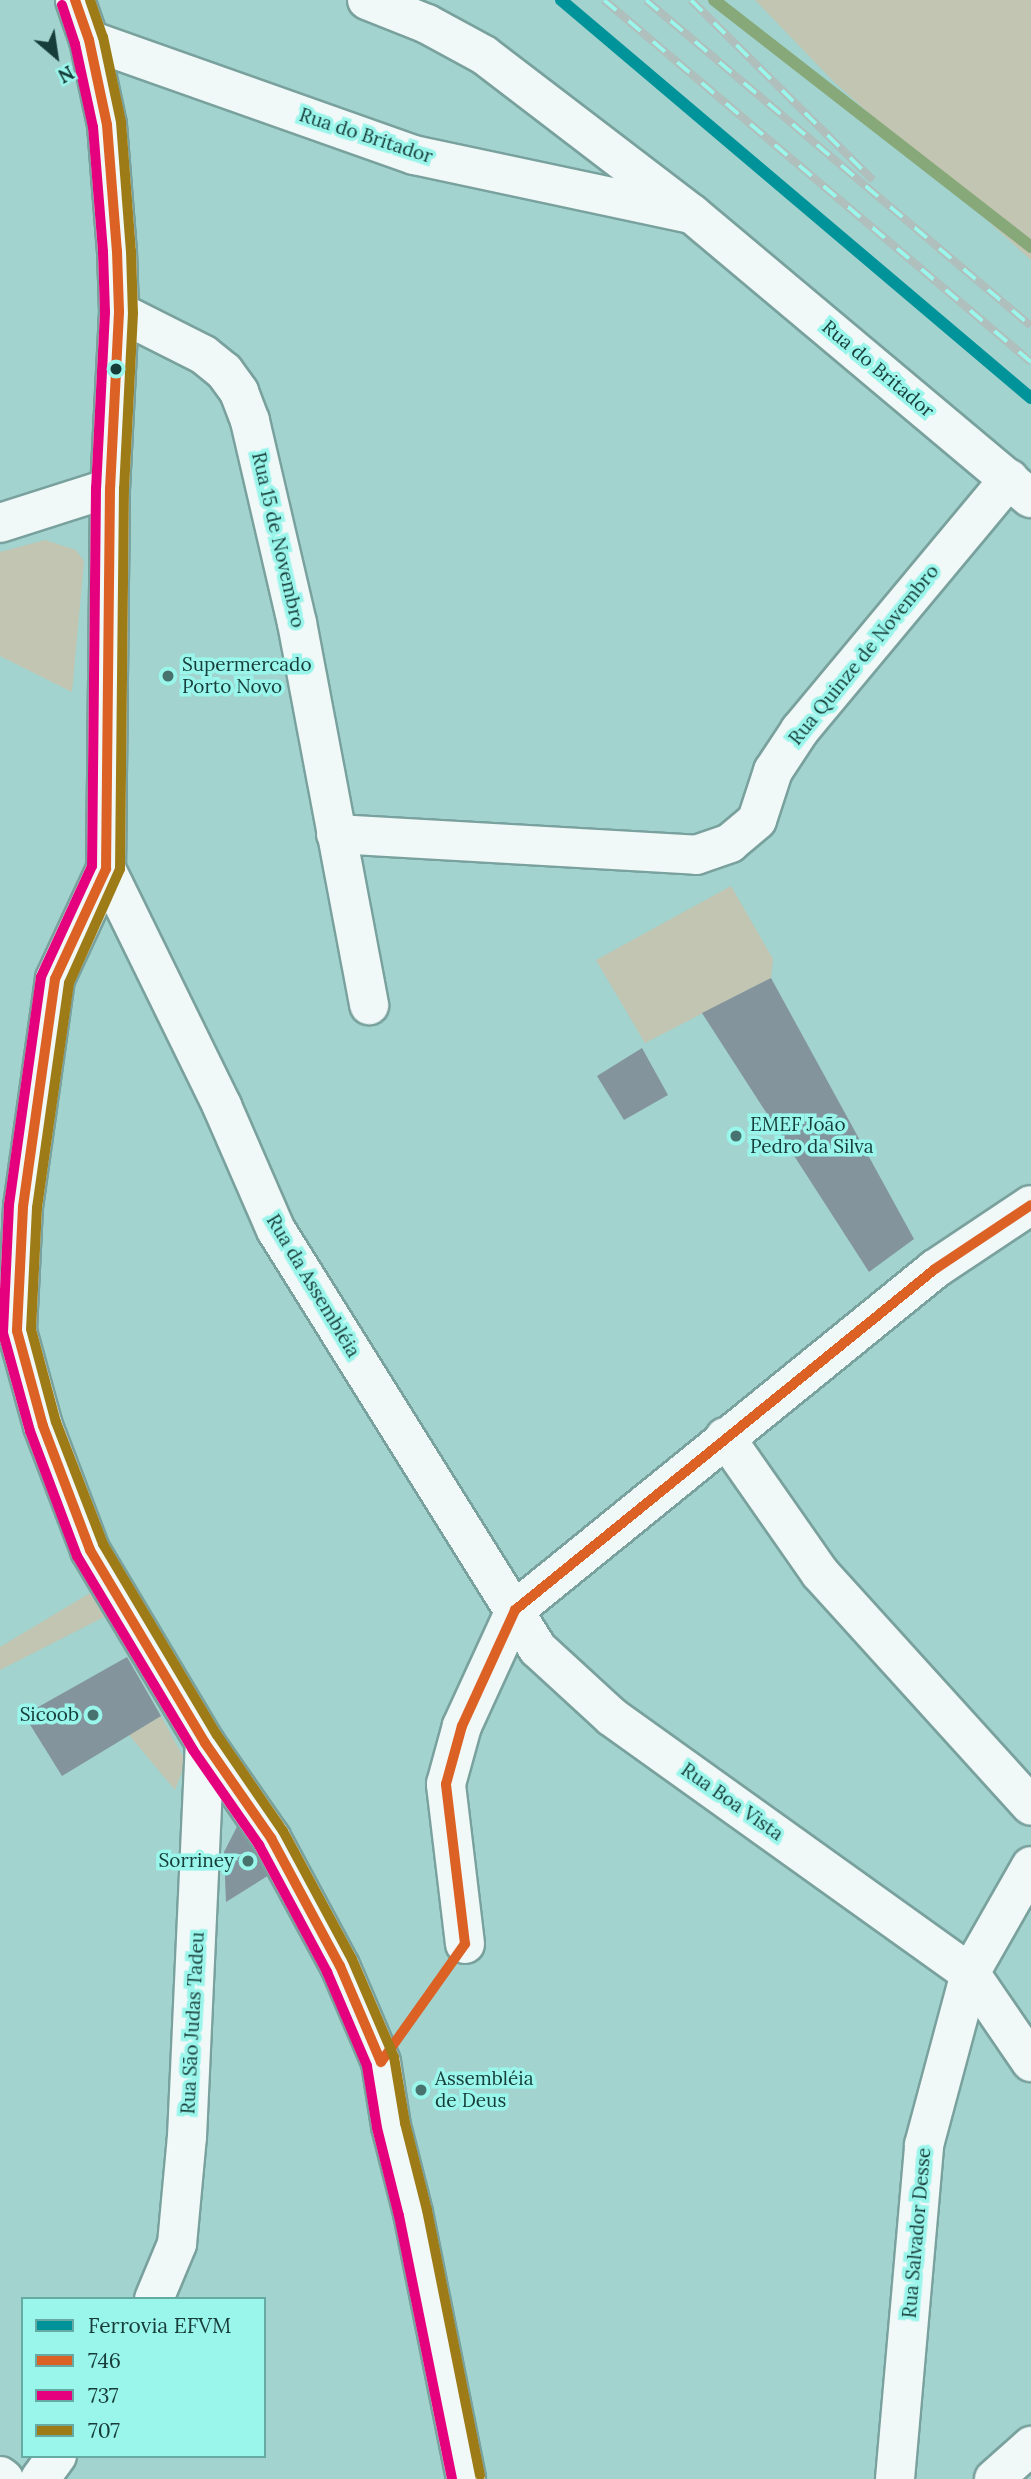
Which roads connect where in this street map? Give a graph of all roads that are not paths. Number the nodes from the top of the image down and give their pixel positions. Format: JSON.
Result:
{"nodes":[{"id":1,"x":75,"y":0,"type":"edge"},
{"id":2,"x":367,"y":0,"type":"edge"},
{"id":3,"x":89,"y":40,"type":"junction"},
{"id":4,"x":692,"y":214,"type":"junction"},
{"id":5,"x":119,"y":312,"type":"junction"},
{"id":6,"x":110,"y":488,"type":"junction"},
{"id":7,"x":1020,"y":488,"type":"edge"},
{"id":8,"x":0,"y":523,"type":"edge"},
{"id":9,"x":336,"y":834,"type":"junction"},
{"id":10,"x":106,"y":869,"type":"junction"},
{"id":11,"x":369,"y":1005,"type":"dead end"},
{"id":12,"x":1031,"y":1205,"type":"edge"},
{"id":13,"x":725,"y":1437,"type":"junction"},
{"id":14,"x":515,"y":1610,"type":"junction"},
{"id":15,"x":205,"y":1743,"type":"junction"},
{"id":16,"x":1031,"y":1806,"type":"edge"},
{"id":17,"x":1031,"y":1866,"type":"edge"},
{"id":18,"x":465,"y":1944,"type":"dead end"},
{"id":19,"x":970,"y":1973,"type":"junction"},
{"id":20,"x":1031,"y":2060,"type":"edge"},
{"id":21,"x":155,"y":2297,"type":"edge"},
{"id":22,"x":1031,"y":2446,"type":"edge"},
{"id":23,"x":56,"y":2458,"type":"edge"},
{"id":24,"x":40,"y":2479,"type":"edge"},
{"id":25,"x":466,"y":2479,"type":"edge"},
{"id":26,"x":895,"y":2479,"type":"edge"},
{"id":27,"x":994,"y":2479,"type":"edge"}],
"edges":[{"from":1,"to":3,"type":"street"},
{"from":2,"to":4,"type":"street","name":"Rua do Britador"},
{"from":3,"to":4,"type":"street","name":"Rua do Britador"},
{"from":3,"to":5,"type":"street"},
{"from":4,"to":7,"type":"street","name":"Rua do Britador"},
{"from":5,"to":6,"type":"street"},
{"from":5,"to":9,"type":"street","name":"Rua 15 de Novembro"},
{"from":6,"to":8,"type":"street"},
{"from":6,"to":10,"type":"street"},
{"from":7,"to":9,"type":"street","name":"Rua Quinze de Novembro"},
{"from":9,"to":11,"type":"street","name":"Rua 15 de Novembro"},
{"from":10,"to":14,"type":"street","name":"Rua da Assembléia"},
{"from":10,"to":15,"type":"street"},
{"from":12,"to":13,"type":"street"},
{"from":13,"to":14,"type":"street"},
{"from":13,"to":16,"type":"street"},
{"from":14,"to":18,"type":"street"},
{"from":14,"to":19,"type":"street","name":"Rua Boa Vista"},
{"from":15,"to":21,"type":"street","name":"Rua São Judas Tadeu"},
{"from":15,"to":25,"type":"street"},
{"from":17,"to":19,"type":"street","name":"Rua Salvador Desse"},
{"from":19,"to":20,"type":"street"},
{"from":19,"to":26,"type":"street","name":"Rua Salvador Desse"},
{"from":22,"to":27,"type":"street"},
{"from":23,"to":24,"type":"street"}]}
